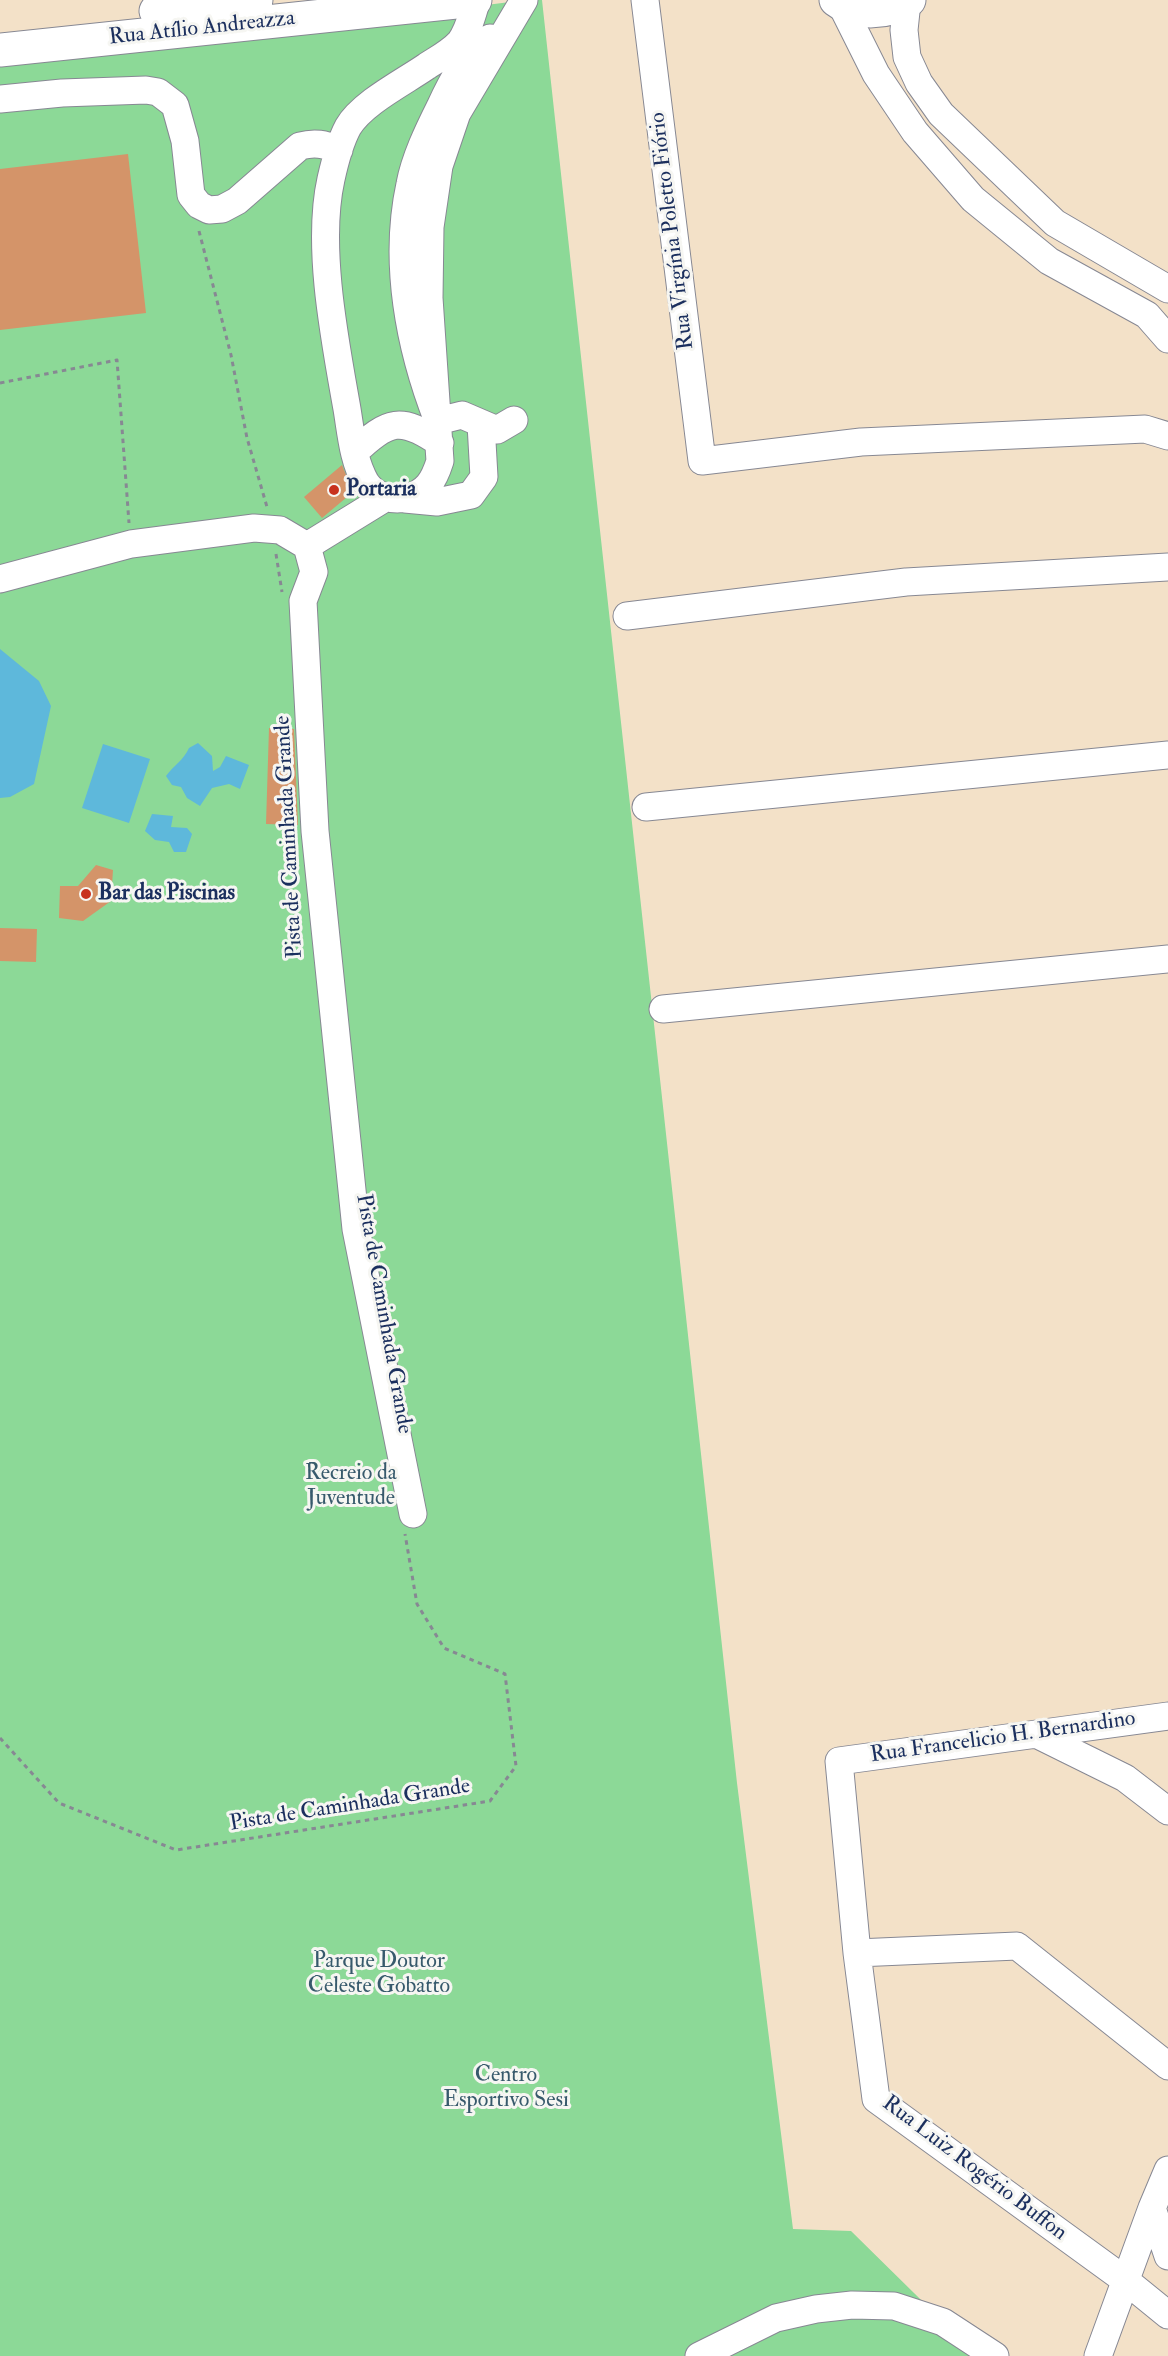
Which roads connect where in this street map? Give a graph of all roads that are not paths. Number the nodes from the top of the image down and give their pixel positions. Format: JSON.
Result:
{"nodes":[{"id":1,"x":256,"y":0,"type":"edge"},
{"id":2,"x":476,"y":0,"type":"edge"},
{"id":3,"x":524,"y":0,"type":"edge"},
{"id":4,"x":645,"y":0,"type":"edge"},
{"id":5,"x":908,"y":1,"type":"edge"},
{"id":6,"x":839,"y":2,"type":"edge"},
{"id":7,"x":429,"y":3,"type":"edge"},
{"id":8,"x":509,"y":27,"type":"junction"},
{"id":9,"x":0,"y":28,"type":"edge"},
{"id":10,"x":466,"y":46,"type":"junction"},
{"id":11,"x":0,"y":50,"type":"edge"},
{"id":12,"x":0,"y":99,"type":"edge"},
{"id":13,"x":339,"y":150,"type":"junction"},
{"id":14,"x":1168,"y":289,"type":"edge"},
{"id":15,"x":1168,"y":339,"type":"edge"},
{"id":16,"x":514,"y":420,"type":"dead end"},
{"id":17,"x":481,"y":424,"type":"junction"},
{"id":18,"x":439,"y":432,"type":"junction"},
{"id":19,"x":1168,"y":436,"type":"edge"},
{"id":20,"x":355,"y":452,"type":"junction"},
{"id":21,"x":394,"y":498,"type":"junction"},
{"id":22,"x":308,"y":546,"type":"junction"},
{"id":23,"x":1168,"y":567,"type":"edge"},
{"id":24,"x":0,"y":579,"type":"edge"},
{"id":25,"x":627,"y":616,"type":"dead end"},
{"id":26,"x":1168,"y":755,"type":"edge"},
{"id":27,"x":646,"y":807,"type":"dead end"},
{"id":28,"x":1168,"y":959,"type":"edge"},
{"id":29,"x":663,"y":1009,"type":"dead end"},
{"id":30,"x":408,"y":1521,"type":"road end"},
{"id":31,"x":1168,"y":1716,"type":"edge"},
{"id":32,"x":1038,"y":1735,"type":"junction"},
{"id":33,"x":839,"y":1761,"type":"joint"},
{"id":34,"x":1168,"y":1811,"type":"edge"},
{"id":35,"x":857,"y":1953,"type":"junction"},
{"id":36,"x":1168,"y":2066,"type":"edge"},
{"id":37,"x":1168,"y":2170,"type":"edge"},
{"id":38,"x":1152,"y":2208,"type":"junction"},
{"id":39,"x":1168,"y":2256,"type":"edge"},
{"id":40,"x":1125,"y":2280,"type":"junction"},
{"id":41,"x":1168,"y":2315,"type":"edge"},
{"id":42,"x":1094,"y":2354,"type":"edge"},
{"id":43,"x":993,"y":2355,"type":"edge"},
{"id":44,"x":699,"y":2356,"type":"edge"}],
"edges":[{"from":1,"to":9,"type":"main road","name":"Rua Atílio Andreazza"},
{"from":2,"to":7,"type":"main road","name":"Rua Atílio Andreazza"},
{"from":2,"to":10,"type":"street"},
{"from":3,"to":8,"type":"street"},
{"from":4,"to":19,"type":"street","name":"Rua Virgínia Poletto Fiório"},
{"from":5,"to":6,"type":"main road"},
{"from":5,"to":14,"type":"street"},
{"from":6,"to":15,"type":"street"},
{"from":7,"to":11,"type":"main road","name":"Rua Atílio Andreazza"},
{"from":8,"to":10,"type":"street"},
{"from":8,"to":18,"type":"street"},
{"from":10,"to":13,"type":"street"},
{"from":10,"to":18,"type":"street"},
{"from":12,"to":13,"type":"street"},
{"from":13,"to":20,"type":"street"},
{"from":16,"to":17,"type":"street"},
{"from":17,"to":18,"type":"street"},
{"from":17,"to":21,"type":"street"},
{"from":18,"to":20,"type":"street"},
{"from":18,"to":21,"type":"street"},
{"from":20,"to":21,"type":"street"},
{"from":21,"to":22,"type":"street"},
{"from":22,"to":24,"type":"street"},
{"from":22,"to":30,"type":"street"},
{"from":23,"to":25,"type":"street"},
{"from":26,"to":27,"type":"street"},
{"from":28,"to":29,"type":"street"},
{"from":31,"to":32,"type":"street","name":"Rua Francelicio H. Bernardino"},
{"from":32,"to":33,"type":"street","name":"Rua Francelicio H. Bernardino"},
{"from":32,"to":34,"type":"street"},
{"from":33,"to":35,"type":"street","name":"Rua Luiz Rogério Buffon"},
{"from":35,"to":36,"type":"street"},
{"from":35,"to":40,"type":"street","name":"Rua Luiz Rogério Buffon"},
{"from":37,"to":38,"type":"street"},
{"from":38,"to":39,"type":"street"},
{"from":38,"to":40,"type":"street"},
{"from":40,"to":41,"type":"street","name":"Rua Luiz Rogério Buffon"},
{"from":40,"to":42,"type":"street"},
{"from":43,"to":44,"type":"street"}]}
